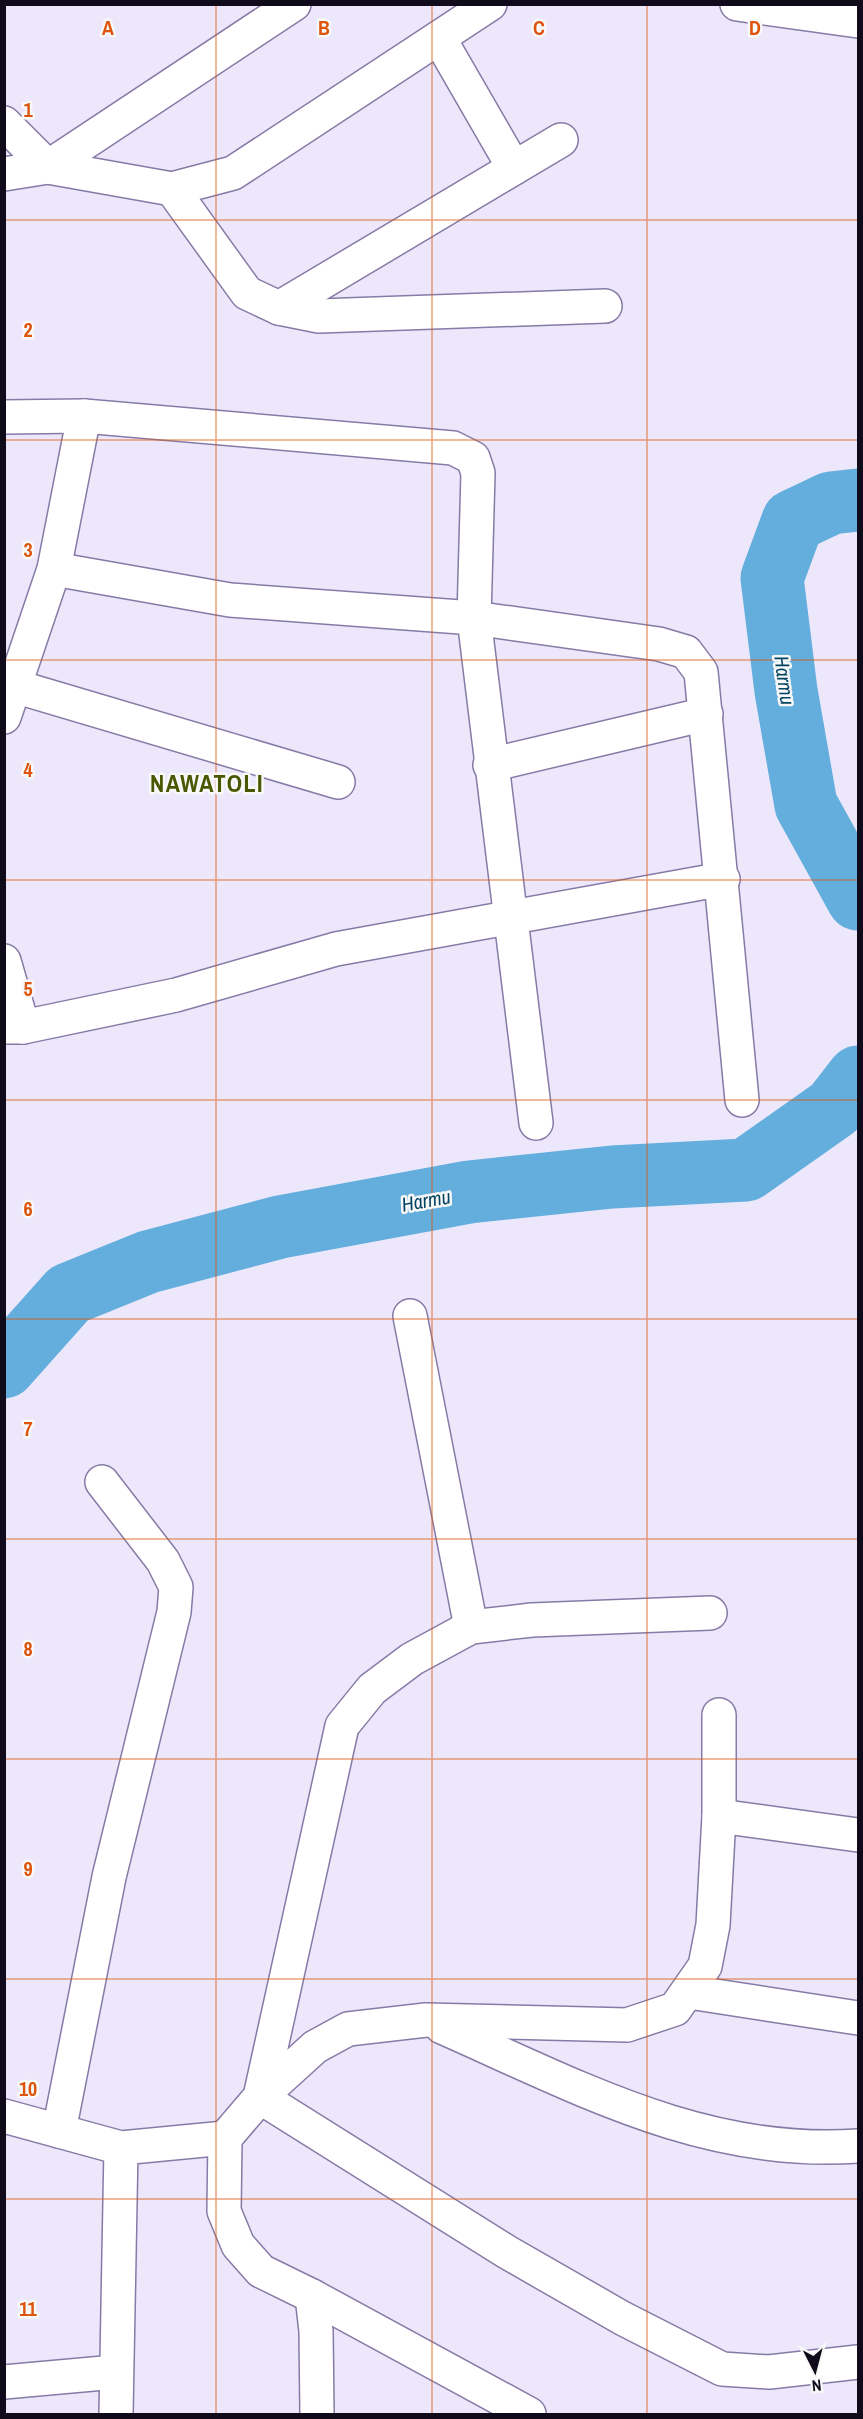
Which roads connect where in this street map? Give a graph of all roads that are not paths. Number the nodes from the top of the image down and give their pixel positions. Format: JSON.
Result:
{"nodes":[{"id":1,"x":294,"y":4,"type":"edge"},
{"id":2,"x":490,"y":4,"type":"edge"},
{"id":3,"x":737,"y":4,"type":"edge"},
{"id":4,"x":858,"y":21,"type":"edge"},
{"id":5,"x":439,"y":38,"type":"junction"},
{"id":6,"x":4,"y":123,"type":"edge"},
{"id":7,"x":561,"y":140,"type":"dead end"},
{"id":8,"x":48,"y":167,"type":"junction"},
{"id":9,"x":514,"y":168,"type":"junction"},
{"id":10,"x":4,"y":174,"type":"edge"},
{"id":11,"x":172,"y":189,"type":"junction"},
{"id":12,"x":605,"y":306,"type":"dead end"},
{"id":13,"x":279,"y":308,"type":"junction"},
{"id":14,"x":84,"y":416,"type":"junction"},
{"id":15,"x":4,"y":417,"type":"edge"},
{"id":16,"x":54,"y":569,"type":"junction"},
{"id":17,"x":474,"y":618,"type":"junction"},
{"id":18,"x":10,"y":684,"type":"edge"},
{"id":19,"x":706,"y":714,"type":"junction"},
{"id":20,"x":4,"y":717,"type":"edge"},
{"id":21,"x":490,"y":765,"type":"junction"},
{"id":22,"x":338,"y":782,"type":"dead end"},
{"id":23,"x":723,"y":879,"type":"junction"},
{"id":24,"x":511,"y":917,"type":"junction"},
{"id":25,"x":4,"y":961,"type":"edge"},
{"id":26,"x":14,"y":1027,"type":"edge"},
{"id":27,"x":742,"y":1100,"type":"dead end"},
{"id":28,"x":536,"y":1123,"type":"dead end"},
{"id":29,"x":410,"y":1316,"type":"dead end"},
{"id":30,"x":102,"y":1482,"type":"dead end"},
{"id":31,"x":710,"y":1613,"type":"dead end"},
{"id":32,"x":471,"y":1627,"type":"junction"},
{"id":33,"x":719,"y":1715,"type":"dead end"},
{"id":34,"x":720,"y":1816,"type":"junction"},
{"id":35,"x":858,"y":1835,"type":"edge"},
{"id":36,"x":690,"y":1992,"type":"junction"},
{"id":37,"x":858,"y":2018,"type":"edge"},
{"id":38,"x":426,"y":2020,"type":"junction"},
{"id":39,"x":260,"y":2097,"type":"junction"},
{"id":40,"x":4,"y":2116,"type":"edge"},
{"id":41,"x":58,"y":2131,"type":"junction"},
{"id":42,"x":225,"y":2138,"type":"junction"},
{"id":43,"x":858,"y":2146,"type":"edge"},
{"id":44,"x":121,"y":2148,"type":"junction"},
{"id":45,"x":312,"y":2296,"type":"junction"},
{"id":46,"x":858,"y":2362,"type":"edge"},
{"id":47,"x":115,"y":2372,"type":"junction"},
{"id":48,"x":4,"y":2382,"type":"edge"},
{"id":49,"x":116,"y":2415,"type":"edge"},
{"id":50,"x":317,"y":2415,"type":"edge"},
{"id":51,"x":529,"y":2415,"type":"edge"}],
"edges":[{"from":1,"to":8,"type":"street"},
{"from":2,"to":5,"type":"street"},
{"from":3,"to":4,"type":"street"},
{"from":5,"to":9,"type":"street"},
{"from":5,"to":11,"type":"street"},
{"from":6,"to":8,"type":"street"},
{"from":7,"to":9,"type":"street"},
{"from":8,"to":10,"type":"street"},
{"from":8,"to":11,"type":"street"},
{"from":9,"to":13,"type":"street"},
{"from":11,"to":13,"type":"street"},
{"from":12,"to":13,"type":"street"},
{"from":14,"to":15,"type":"street"},
{"from":14,"to":16,"type":"street"},
{"from":14,"to":17,"type":"street"},
{"from":16,"to":17,"type":"street"},
{"from":16,"to":18,"type":"street"},
{"from":17,"to":19,"type":"street"},
{"from":17,"to":21,"type":"street"},
{"from":18,"to":20,"type":"street"},
{"from":18,"to":22,"type":"street"},
{"from":19,"to":21,"type":"street"},
{"from":19,"to":23,"type":"street"},
{"from":21,"to":24,"type":"street"},
{"from":23,"to":24,"type":"street"},
{"from":23,"to":27,"type":"street"},
{"from":24,"to":26,"type":"street"},
{"from":24,"to":28,"type":"street"},
{"from":25,"to":26,"type":"street"},
{"from":29,"to":32,"type":"street"},
{"from":30,"to":41,"type":"street"},
{"from":31,"to":32,"type":"street"},
{"from":32,"to":39,"type":"street"},
{"from":33,"to":34,"type":"street"},
{"from":34,"to":35,"type":"street"},
{"from":34,"to":36,"type":"street"},
{"from":36,"to":37,"type":"street"},
{"from":36,"to":38,"type":"street"},
{"from":38,"to":39,"type":"street"},
{"from":38,"to":43,"type":"street"},
{"from":39,"to":42,"type":"street"},
{"from":39,"to":46,"type":"street"},
{"from":40,"to":41,"type":"street"},
{"from":41,"to":44,"type":"street"},
{"from":42,"to":44,"type":"street"},
{"from":42,"to":45,"type":"street"},
{"from":44,"to":47,"type":"street"},
{"from":45,"to":50,"type":"street"},
{"from":45,"to":51,"type":"street"},
{"from":47,"to":48,"type":"street"},
{"from":47,"to":49,"type":"street"}]}
